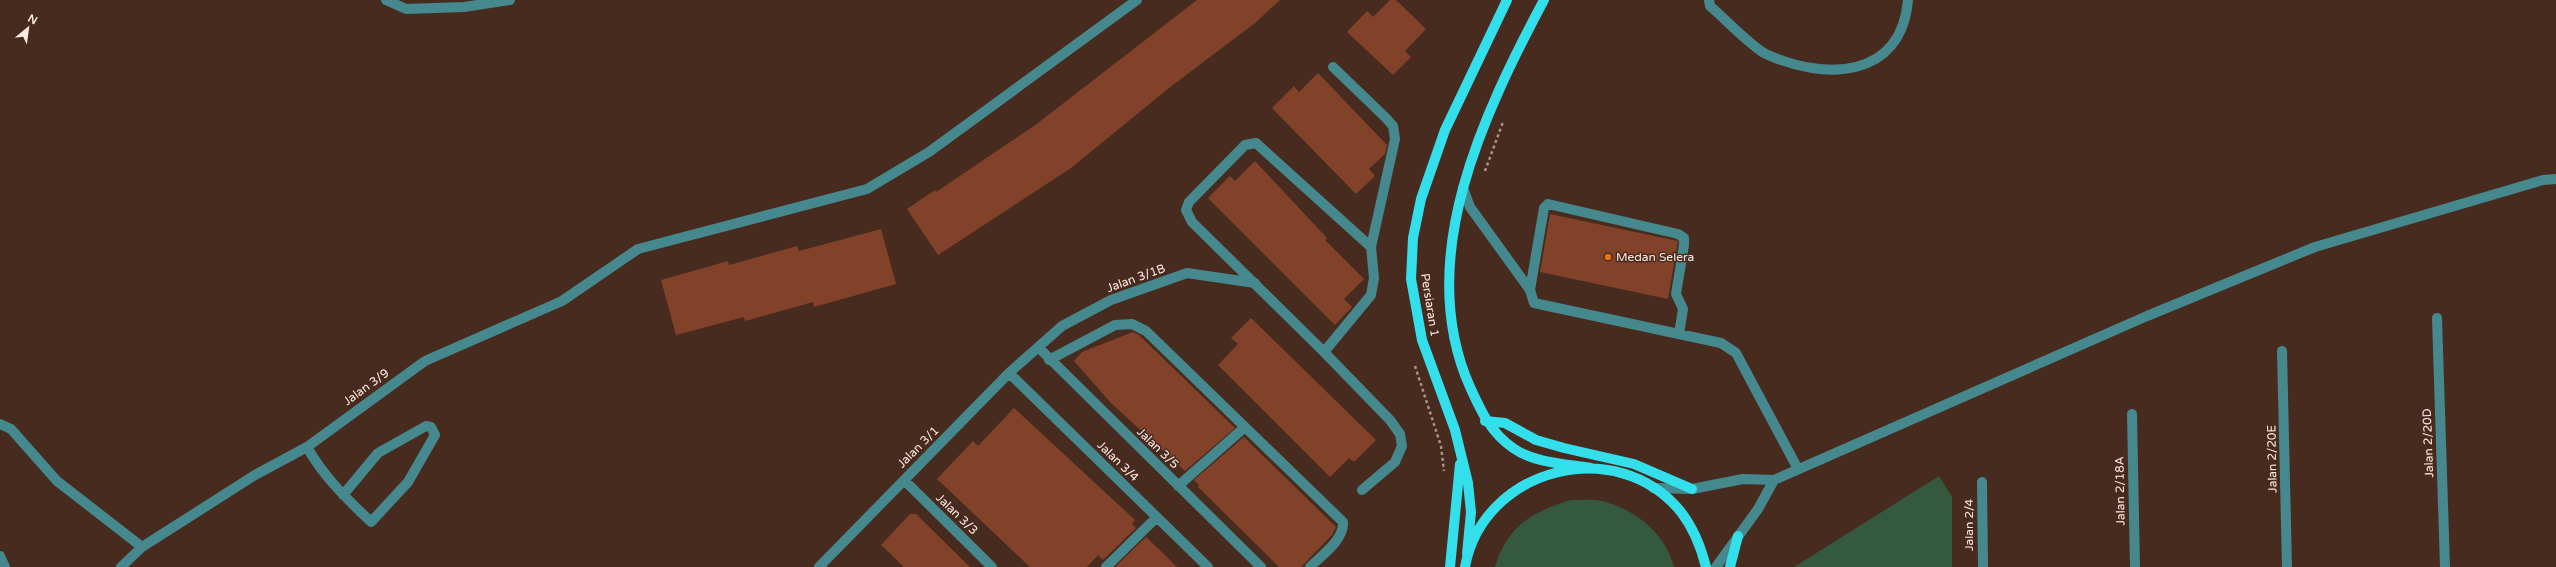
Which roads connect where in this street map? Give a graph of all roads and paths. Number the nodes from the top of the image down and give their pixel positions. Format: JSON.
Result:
{"nodes":[{"id":1,"x":386,"y":0,"type":"edge"},
{"id":2,"x":510,"y":0,"type":"edge"},
{"id":3,"x":1138,"y":0,"type":"edge"},
{"id":4,"x":1507,"y":0,"type":"edge"},
{"id":5,"x":1544,"y":0,"type":"edge"},
{"id":6,"x":1709,"y":0,"type":"edge"},
{"id":7,"x":1908,"y":0,"type":"edge"},
{"id":8,"x":1333,"y":67,"type":"dead end"},
{"id":9,"x":1505,"y":115,"type":"dead end"},
{"id":10,"x":1484,"y":173,"type":"dead end"},
{"id":11,"x":2556,"y":179,"type":"edge"},
{"id":12,"x":1463,"y":188,"type":"junction"},
{"id":13,"x":1371,"y":247,"type":"junction"},
{"id":14,"x":1255,"y":283,"type":"junction"},
{"id":15,"x":1530,"y":293,"type":"junction"},
{"id":16,"x":2437,"y":318,"type":"dead end"},
{"id":17,"x":1679,"y":334,"type":"junction"},
{"id":18,"x":1038,"y":347,"type":"junction"},
{"id":19,"x":2282,"y":351,"type":"dead end"},
{"id":20,"x":1324,"y":352,"type":"junction"},
{"id":21,"x":1049,"y":360,"type":"junction"},
{"id":22,"x":1415,"y":363,"type":"dead end"},
{"id":23,"x":1010,"y":373,"type":"junction"},
{"id":24,"x":2132,"y":414,"type":"dead end"},
{"id":25,"x":1485,"y":421,"type":"junction"},
{"id":26,"x":0,"y":424,"type":"edge"},
{"id":27,"x":1245,"y":427,"type":"junction"},
{"id":28,"x":307,"y":447,"type":"junction"},
{"id":29,"x":1461,"y":451,"type":"junction"},
{"id":30,"x":1591,"y":468,"type":"junction"},
{"id":31,"x":1798,"y":468,"type":"junction"},
{"id":32,"x":1445,"y":475,"type":"dead end"},
{"id":33,"x":904,"y":480,"type":"junction"},
{"id":34,"x":1774,"y":480,"type":"junction"},
{"id":35,"x":1982,"y":482,"type":"dead end"},
{"id":36,"x":1178,"y":486,"type":"junction"},
{"id":37,"x":1653,"y":488,"type":"junction"},
{"id":38,"x":1692,"y":489,"type":"junction"},
{"id":39,"x":1362,"y":490,"type":"dead end"},
{"id":40,"x":343,"y":495,"type":"junction"},
{"id":41,"x":1157,"y":517,"type":"junction"},
{"id":42,"x":1738,"y":536,"type":"junction"},
{"id":43,"x":142,"y":547,"type":"junction"},
{"id":44,"x":1467,"y":554,"type":"junction"},
{"id":45,"x":0,"y":556,"type":"edge"},
{"id":46,"x":5,"y":567,"type":"edge"},
{"id":47,"x":121,"y":567,"type":"edge"},
{"id":48,"x":819,"y":567,"type":"edge"},
{"id":49,"x":992,"y":567,"type":"edge"},
{"id":50,"x":1106,"y":567,"type":"edge"},
{"id":51,"x":1208,"y":567,"type":"edge"},
{"id":52,"x":1261,"y":567,"type":"edge"},
{"id":53,"x":1310,"y":567,"type":"edge"},
{"id":54,"x":1450,"y":567,"type":"edge"},
{"id":55,"x":1465,"y":567,"type":"edge"},
{"id":56,"x":1706,"y":567,"type":"edge"},
{"id":57,"x":1716,"y":567,"type":"edge"},
{"id":58,"x":1730,"y":567,"type":"edge"},
{"id":59,"x":1983,"y":567,"type":"edge"},
{"id":60,"x":2135,"y":567,"type":"edge"},
{"id":61,"x":2287,"y":567,"type":"edge"},
{"id":62,"x":2445,"y":567,"type":"edge"}],
"edges":[{"from":1,"to":2,"type":"street"},
{"from":3,"to":28,"type":"street","name":"Jalan 3/9"},
{"from":4,"to":29,"type":"main road","name":"Persiaran 1"},
{"from":5,"to":12,"type":"main road","name":"Persiaran 1"},
{"from":6,"to":7,"type":"street"},
{"from":8,"to":13,"type":"street"},
{"from":9,"to":10,"type":"path"},
{"from":11,"to":31,"type":"street"},
{"from":12,"to":15,"type":"street"},
{"from":12,"to":25,"type":"main road","name":"Persiaran 1"},
{"from":13,"to":14,"type":"street"},
{"from":13,"to":20,"type":"street"},
{"from":14,"to":18,"type":"street","name":"Jalan 3/1B"},
{"from":14,"to":20,"type":"street"},
{"from":15,"to":17,"type":"street"},
{"from":15,"to":17,"type":"street"},
{"from":16,"to":62,"type":"street","name":"Jalan 2/20D"},
{"from":17,"to":31,"type":"street"},
{"from":18,"to":21,"type":"street","name":"Jalan 3/5"},
{"from":18,"to":23,"type":"street","name":"Jalan 3/1"},
{"from":19,"to":61,"type":"street","name":"Jalan 2/20E"},
{"from":20,"to":39,"type":"street"},
{"from":21,"to":27,"type":"street"},
{"from":21,"to":36,"type":"street","name":"Jalan 3/5"},
{"from":22,"to":32,"type":"path"},
{"from":23,"to":33,"type":"street","name":"Jalan 3/1"},
{"from":23,"to":41,"type":"street","name":"Jalan 3/4"},
{"from":24,"to":60,"type":"street","name":"Jalan 2/18A"},
{"from":25,"to":30,"type":"main road","name":"Persiaran 1"},
{"from":25,"to":38,"type":"main road"},
{"from":26,"to":43,"type":"street"},
{"from":27,"to":36,"type":"street"},
{"from":27,"to":53,"type":"street"},
{"from":28,"to":40,"type":"street"},
{"from":28,"to":43,"type":"street","name":"Jalan 3/9"},
{"from":29,"to":44,"type":"main road","name":"Persiaran 1"},
{"from":29,"to":54,"type":"main road"},
{"from":30,"to":37,"type":"main road"},
{"from":30,"to":44,"type":"main road"},
{"from":31,"to":34,"type":"street"},
{"from":33,"to":48,"type":"street","name":"Jalan 3/1"},
{"from":33,"to":49,"type":"street","name":"Jalan 3/3"},
{"from":34,"to":38,"type":"street"},
{"from":34,"to":42,"type":"street"},
{"from":35,"to":59,"type":"street","name":"Jalan 2/4"},
{"from":36,"to":52,"type":"street","name":"Jalan 3/5"},
{"from":37,"to":38,"type":"street"},
{"from":37,"to":56,"type":"main road"},
{"from":40,"to":40,"type":"street"},
{"from":41,"to":50,"type":"street"},
{"from":41,"to":51,"type":"street","name":"Jalan 3/4"},
{"from":42,"to":57,"type":"street"},
{"from":42,"to":58,"type":"main road"},
{"from":43,"to":47,"type":"street","name":"Jalan 3/9"},
{"from":44,"to":55,"type":"main road"},
{"from":45,"to":46,"type":"street"}]}
